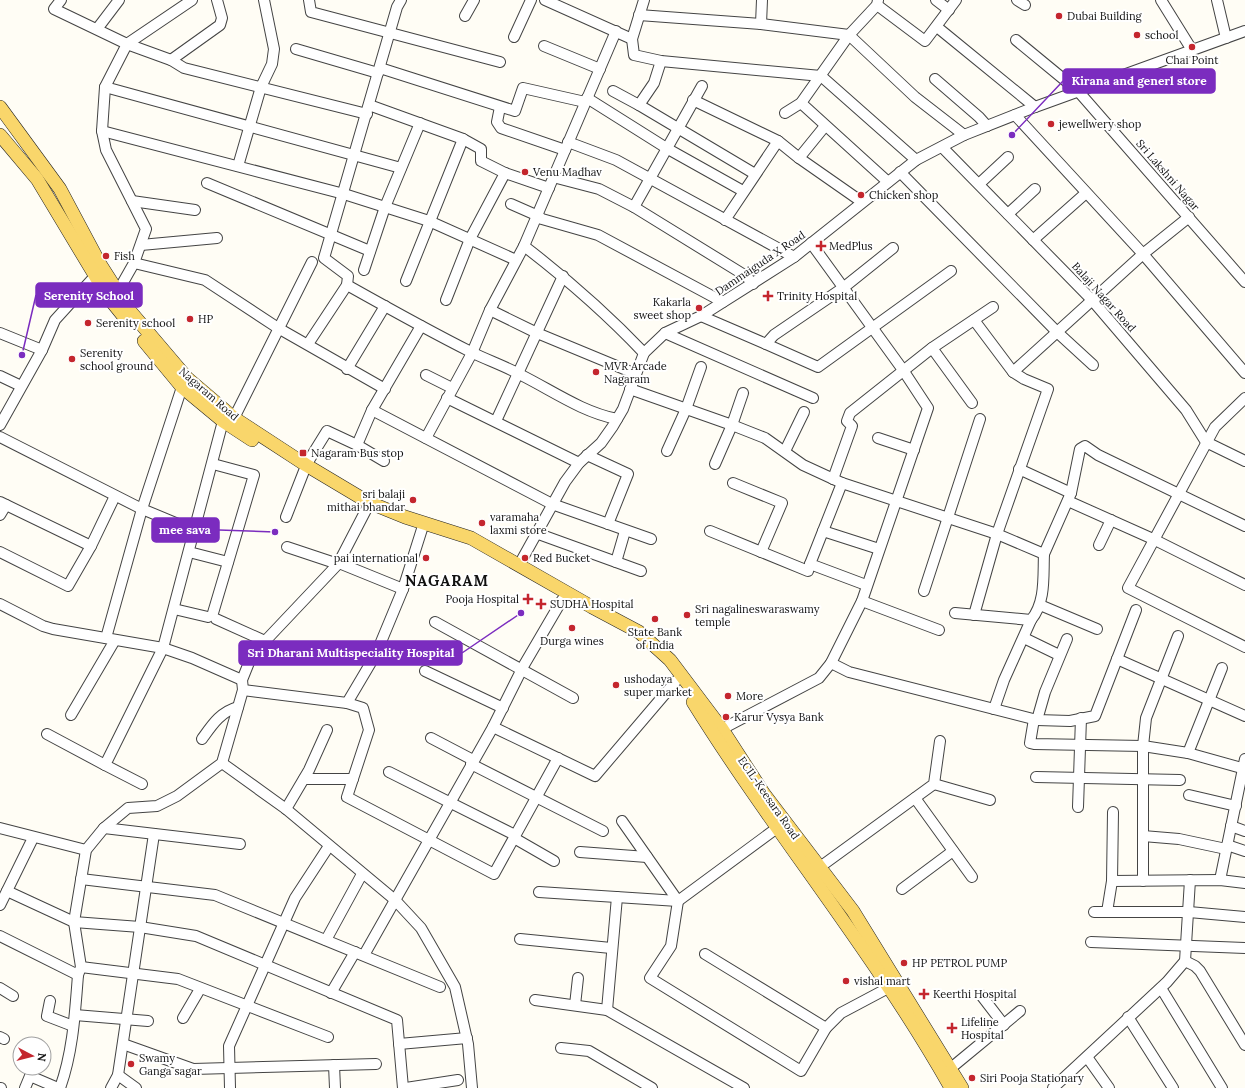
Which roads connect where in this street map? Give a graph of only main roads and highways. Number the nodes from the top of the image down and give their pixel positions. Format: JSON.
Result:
{"nodes":[{"id":1,"x":3,"y":111,"type":"edge"},
{"id":2,"x":2,"y":138,"type":"edge"},
{"id":3,"x":82,"y":243,"type":"junction"},
{"id":4,"x":229,"y":420,"type":"junction"},
{"id":5,"x":305,"y":468,"type":"junction"},
{"id":6,"x":517,"y":568,"type":"junction"},
{"id":7,"x":752,"y":783,"type":"junction"},
{"id":8,"x":951,"y":1088,"type":"edge"},
{"id":9,"x":962,"y":1088,"type":"edge"}],
"edges":[{"from":1,"to":3,"type":"main road","name":"Nagaram Road"},
{"from":2,"to":3,"type":"main road","name":"Nagaram Road"},
{"from":3,"to":4,"type":"main road","name":"Nagaram Road"},
{"from":3,"to":4,"type":"main road","name":"Nagaram Road"},
{"from":4,"to":5,"type":"main road","name":"Nagaram Road"},
{"from":5,"to":6,"type":"main road","name":"Nagaram Road"},
{"from":5,"to":6,"type":"main road","name":"Nagaram Road"},
{"from":6,"to":7,"type":"main road","name":"ECIL-Keesara Road"},
{"from":6,"to":7,"type":"main road","name":"ECIL-Keesara Road"},
{"from":7,"to":8,"type":"main road","name":"ECIL-Keesara Road"},
{"from":7,"to":9,"type":"main road","name":"ECIL-Keesara Road"}]}
